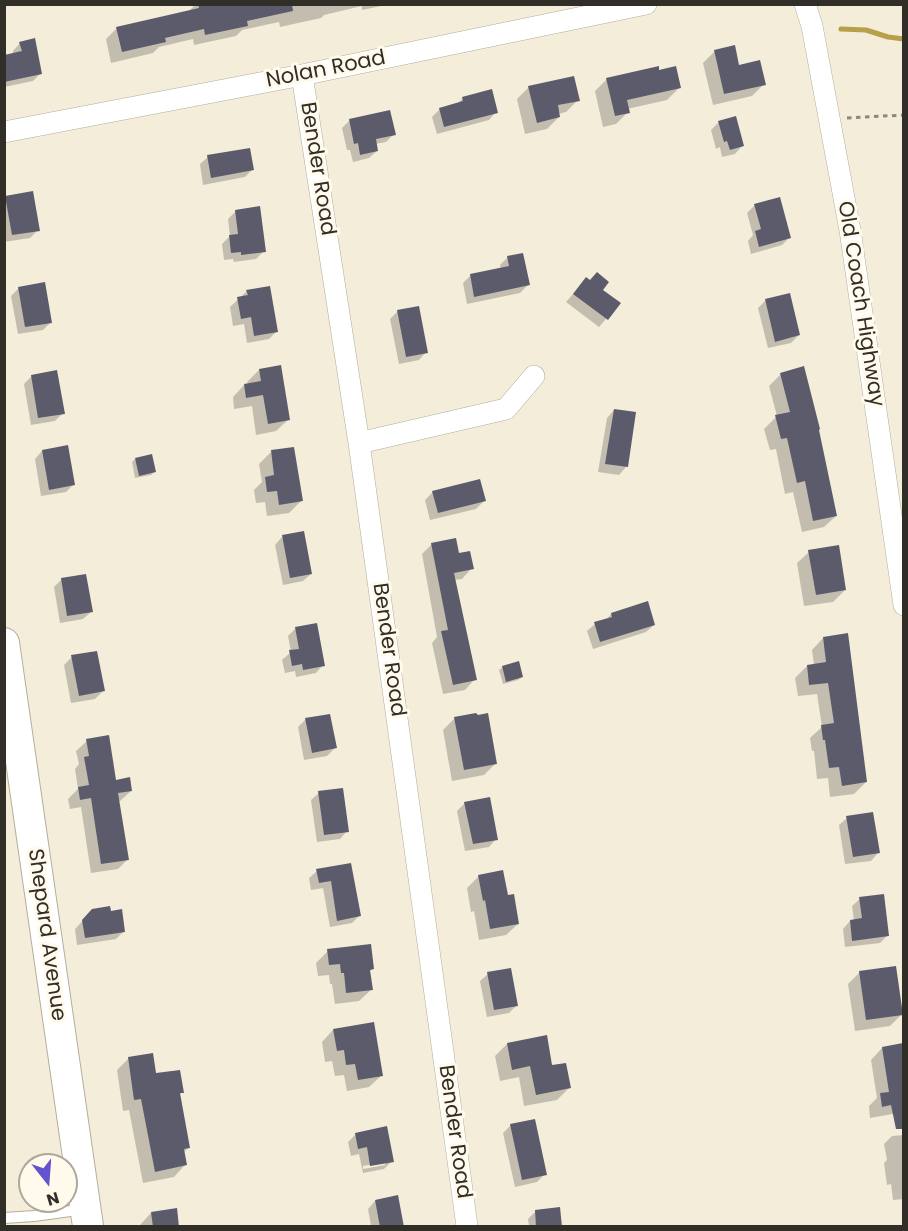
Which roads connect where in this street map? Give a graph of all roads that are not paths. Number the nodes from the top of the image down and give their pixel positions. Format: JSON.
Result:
{"nodes":[{"id":1,"x":646,"y":4,"type":"edge"},
{"id":2,"x":805,"y":4,"type":"edge"},
{"id":3,"x":302,"y":75,"type":"junction"},
{"id":4,"x":4,"y":132,"type":"edge"},
{"id":5,"x":534,"y":376,"type":"dead end"},
{"id":6,"x":359,"y":443,"type":"junction"},
{"id":7,"x":903,"y":605,"type":"edge"},
{"id":8,"x":6,"y":662,"type":"edge"},
{"id":9,"x":4,"y":1218,"type":"edge"},
{"id":10,"x":87,"y":1218,"type":"edge"},
{"id":11,"x":467,"y":1227,"type":"edge"}],
"edges":[{"from":1,"to":3,"type":"street","name":"Nolan Road"},
{"from":2,"to":7,"type":"street","name":"Old Coach Highway"},
{"from":3,"to":4,"type":"street","name":"Nolan Road"},
{"from":3,"to":6,"type":"street","name":"Bender Road"},
{"from":5,"to":6,"type":"street"},
{"from":6,"to":11,"type":"street","name":"Bender Road"},
{"from":8,"to":10,"type":"main road","name":"Shepard Avenue"},
{"from":9,"to":10,"type":"lane"}]}
